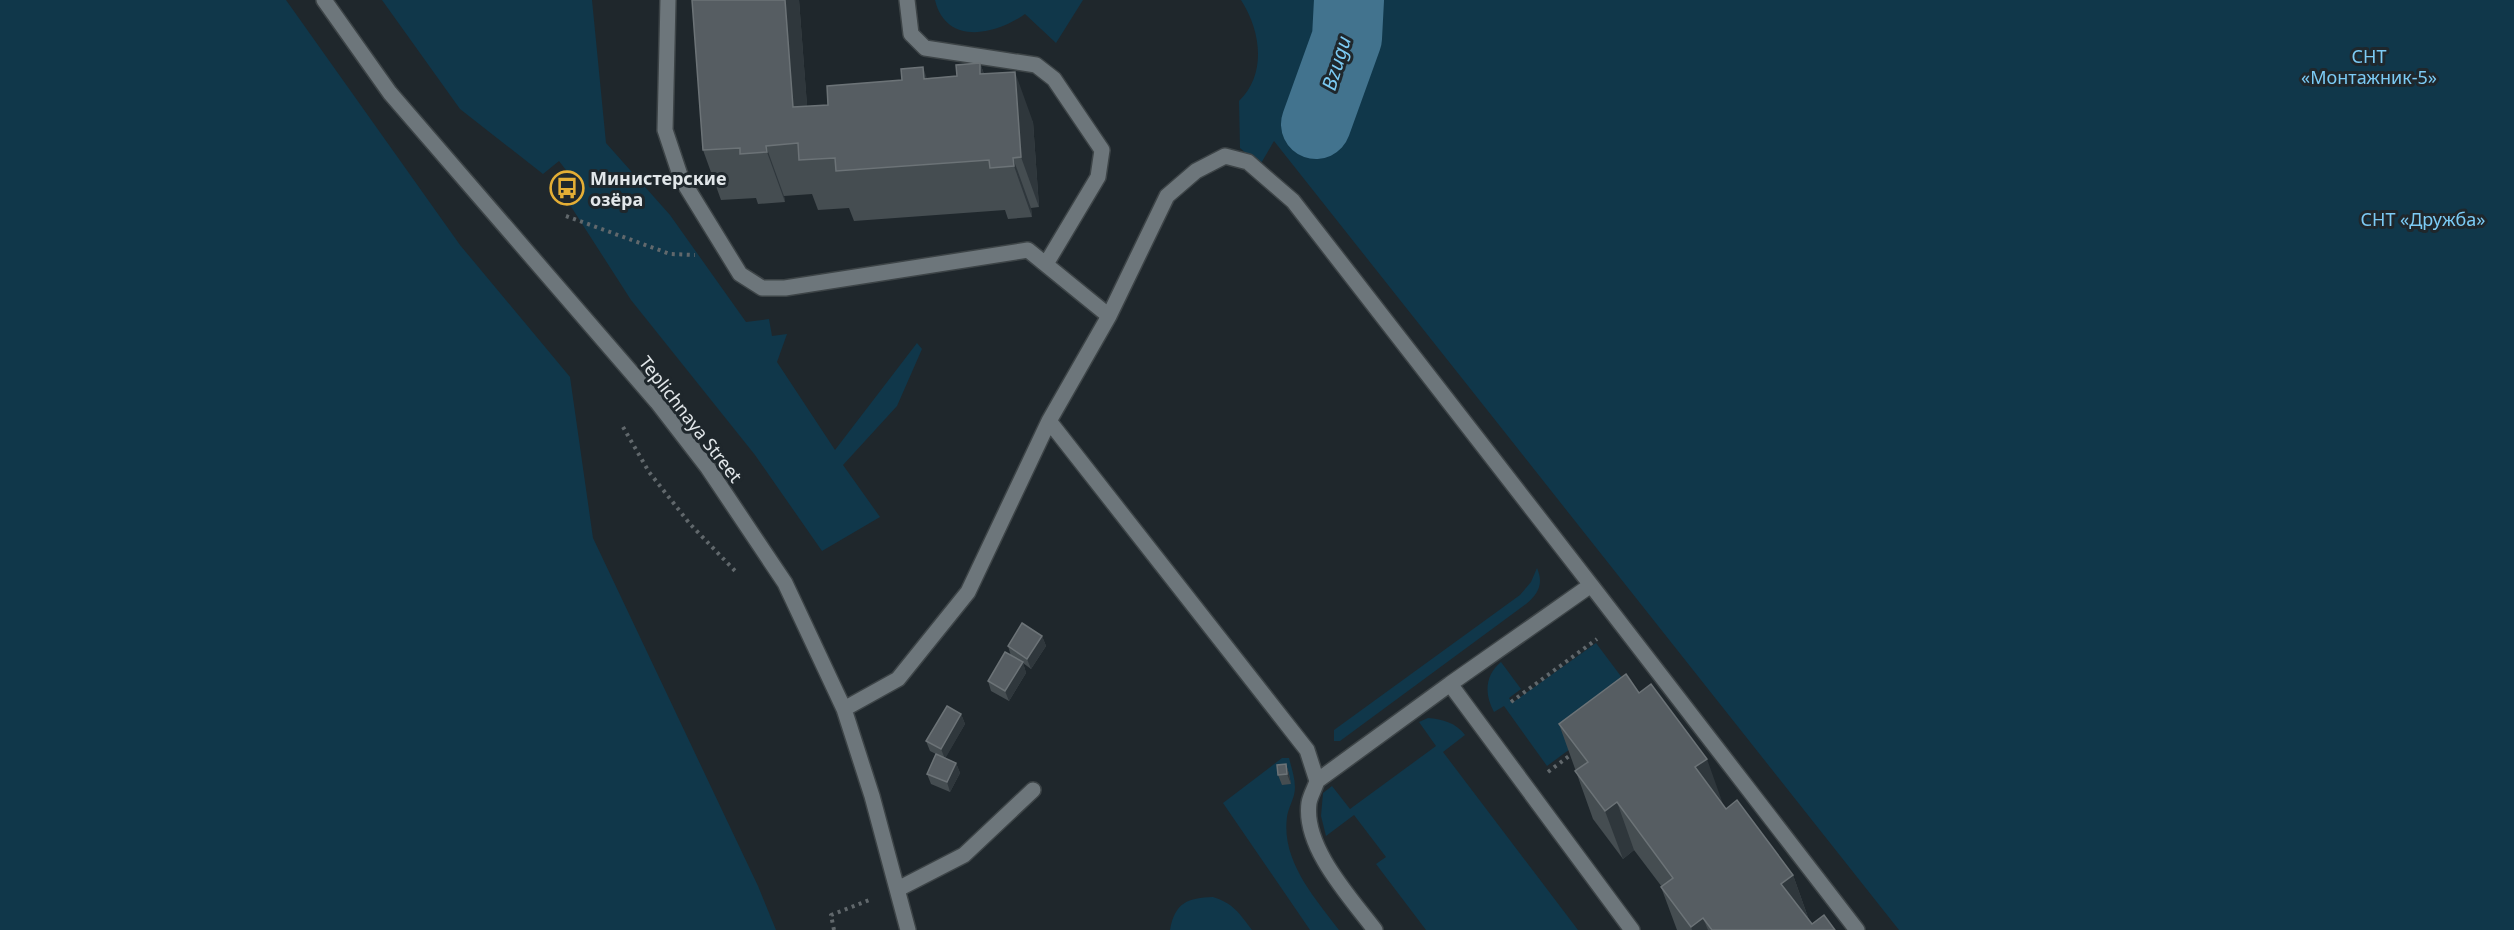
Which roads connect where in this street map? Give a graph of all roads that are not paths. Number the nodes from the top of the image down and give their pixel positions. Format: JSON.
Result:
{"nodes":[{"id":1,"x":324,"y":0,"type":"edge"},
{"id":2,"x":668,"y":0,"type":"edge"},
{"id":3,"x":907,"y":0,"type":"edge"},
{"id":4,"x":1046,"y":264,"type":"junction"},
{"id":5,"x":1109,"y":316,"type":"junction"},
{"id":6,"x":1049,"y":421,"type":"junction"},
{"id":7,"x":1591,"y":585,"type":"junction"},
{"id":8,"x":1450,"y":684,"type":"junction"},
{"id":9,"x":844,"y":709,"type":"junction"},
{"id":10,"x":1317,"y":781,"type":"junction"},
{"id":11,"x":1033,"y":790,"type":"dead end"},
{"id":12,"x":898,"y":889,"type":"junction"},
{"id":13,"x":908,"y":930,"type":"edge"},
{"id":14,"x":1375,"y":930,"type":"edge"},
{"id":15,"x":1632,"y":930,"type":"edge"},
{"id":16,"x":1857,"y":930,"type":"edge"}],
"edges":[{"from":1,"to":9,"type":"street","name":"Teplichnaya Street"},
{"from":2,"to":4,"type":"street"},
{"from":3,"to":4,"type":"street"},
{"from":4,"to":5,"type":"street"},
{"from":5,"to":6,"type":"street"},
{"from":5,"to":7,"type":"street"},
{"from":6,"to":9,"type":"street"},
{"from":6,"to":10,"type":"street"},
{"from":7,"to":8,"type":"street"},
{"from":7,"to":16,"type":"street"},
{"from":8,"to":10,"type":"street"},
{"from":8,"to":15,"type":"street"},
{"from":9,"to":12,"type":"street","name":"Teplichnaya Street"},
{"from":10,"to":14,"type":"street"},
{"from":11,"to":12,"type":"street"},
{"from":12,"to":13,"type":"street","name":"Teplichnaya Street"}]}
